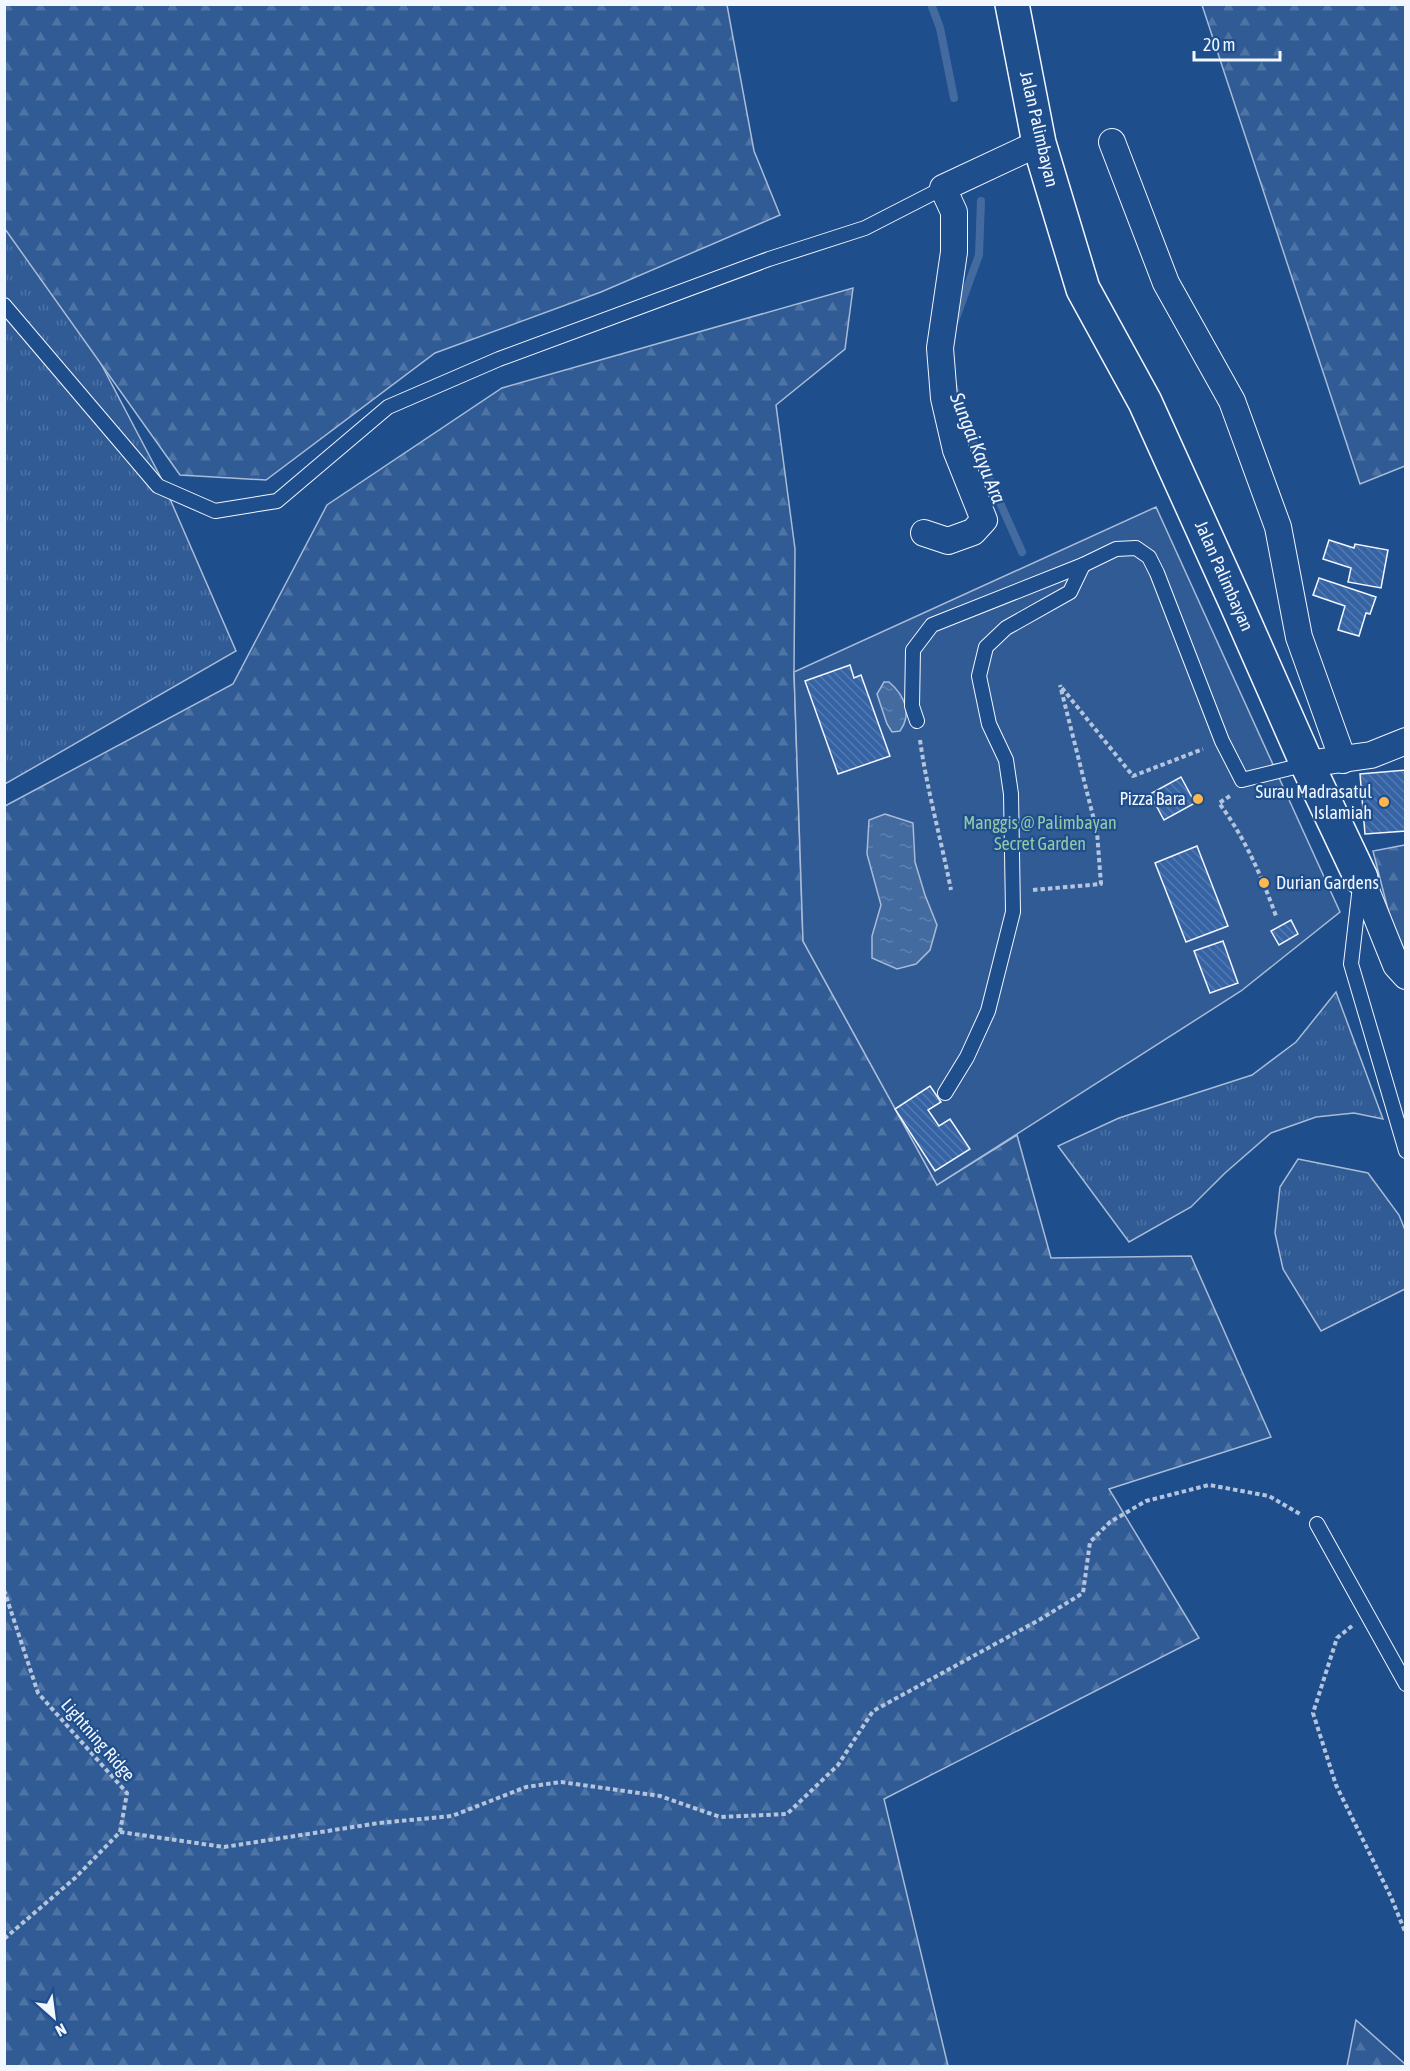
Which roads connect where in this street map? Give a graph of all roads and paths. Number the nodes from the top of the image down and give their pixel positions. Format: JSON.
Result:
{"nodes":[{"id":1,"x":1012,"y":4,"type":"edge"},
{"id":2,"x":1039,"y":142,"type":"junction"},
{"id":3,"x":1112,"y":142,"type":"dead end"},
{"id":4,"x":943,"y":188,"type":"junction"},
{"id":5,"x":4,"y":305,"type":"edge"},
{"id":6,"x":924,"y":533,"type":"dead end"},
{"id":7,"x":1083,"y":565,"type":"junction"},
{"id":8,"x":917,"y":721,"type":"joint"},
{"id":9,"x":1222,"y":741,"type":"junction"},
{"id":10,"x":1406,"y":741,"type":"edge"},
{"id":11,"x":1344,"y":760,"type":"junction"},
{"id":12,"x":1307,"y":765,"type":"junction"},
{"id":13,"x":1242,"y":780,"type":"junction"},
{"id":14,"x":1361,"y":878,"type":"junction"},
{"id":15,"x":1047,"y":889,"type":"dead end"},
{"id":16,"x":951,"y":890,"type":"dead end"},
{"id":17,"x":1276,"y":916,"type":"dead end"},
{"id":18,"x":1406,"y":976,"type":"edge"},
{"id":19,"x":945,"y":1093,"type":"dead end"},
{"id":20,"x":1406,"y":1151,"type":"edge"},
{"id":21,"x":1317,"y":1524,"type":"joint"},
{"id":22,"x":4,"y":1590,"type":"edge"},
{"id":23,"x":1366,"y":1613,"type":"junction"},
{"id":24,"x":1406,"y":1684,"type":"edge"},
{"id":25,"x":120,"y":1832,"type":"junction"},
{"id":26,"x":1406,"y":1934,"type":"edge"},
{"id":27,"x":4,"y":1938,"type":"edge"}],
"edges":[{"from":1,"to":2,"type":"street","name":"Jalan Palimbayan"},
{"from":2,"to":4,"type":"street"},
{"from":2,"to":12,"type":"street","name":"Jalan Palimbayan"},
{"from":3,"to":11,"type":"street"},
{"from":4,"to":5,"type":"lane"},
{"from":4,"to":6,"type":"street"},
{"from":7,"to":8,"type":"lane"},
{"from":7,"to":9,"type":"lane"},
{"from":7,"to":19,"type":"lane"},
{"from":8,"to":16,"type":"path"},
{"from":9,"to":13,"type":"lane"},
{"from":9,"to":15,"type":"path"},
{"from":10,"to":11,"type":"street"},
{"from":11,"to":12,"type":"street"},
{"from":12,"to":13,"type":"lane"},
{"from":12,"to":14,"type":"street","name":"Jalan Palimbayan"},
{"from":13,"to":17,"type":"path"},
{"from":14,"to":18,"type":"street"},
{"from":14,"to":20,"type":"lane"},
{"from":21,"to":23,"type":"lane"},
{"from":21,"to":25,"type":"path"},
{"from":22,"to":25,"type":"path","name":"Lightning Ridge"},
{"from":23,"to":24,"type":"lane"},
{"from":23,"to":26,"type":"path"},
{"from":25,"to":27,"type":"path"}]}
